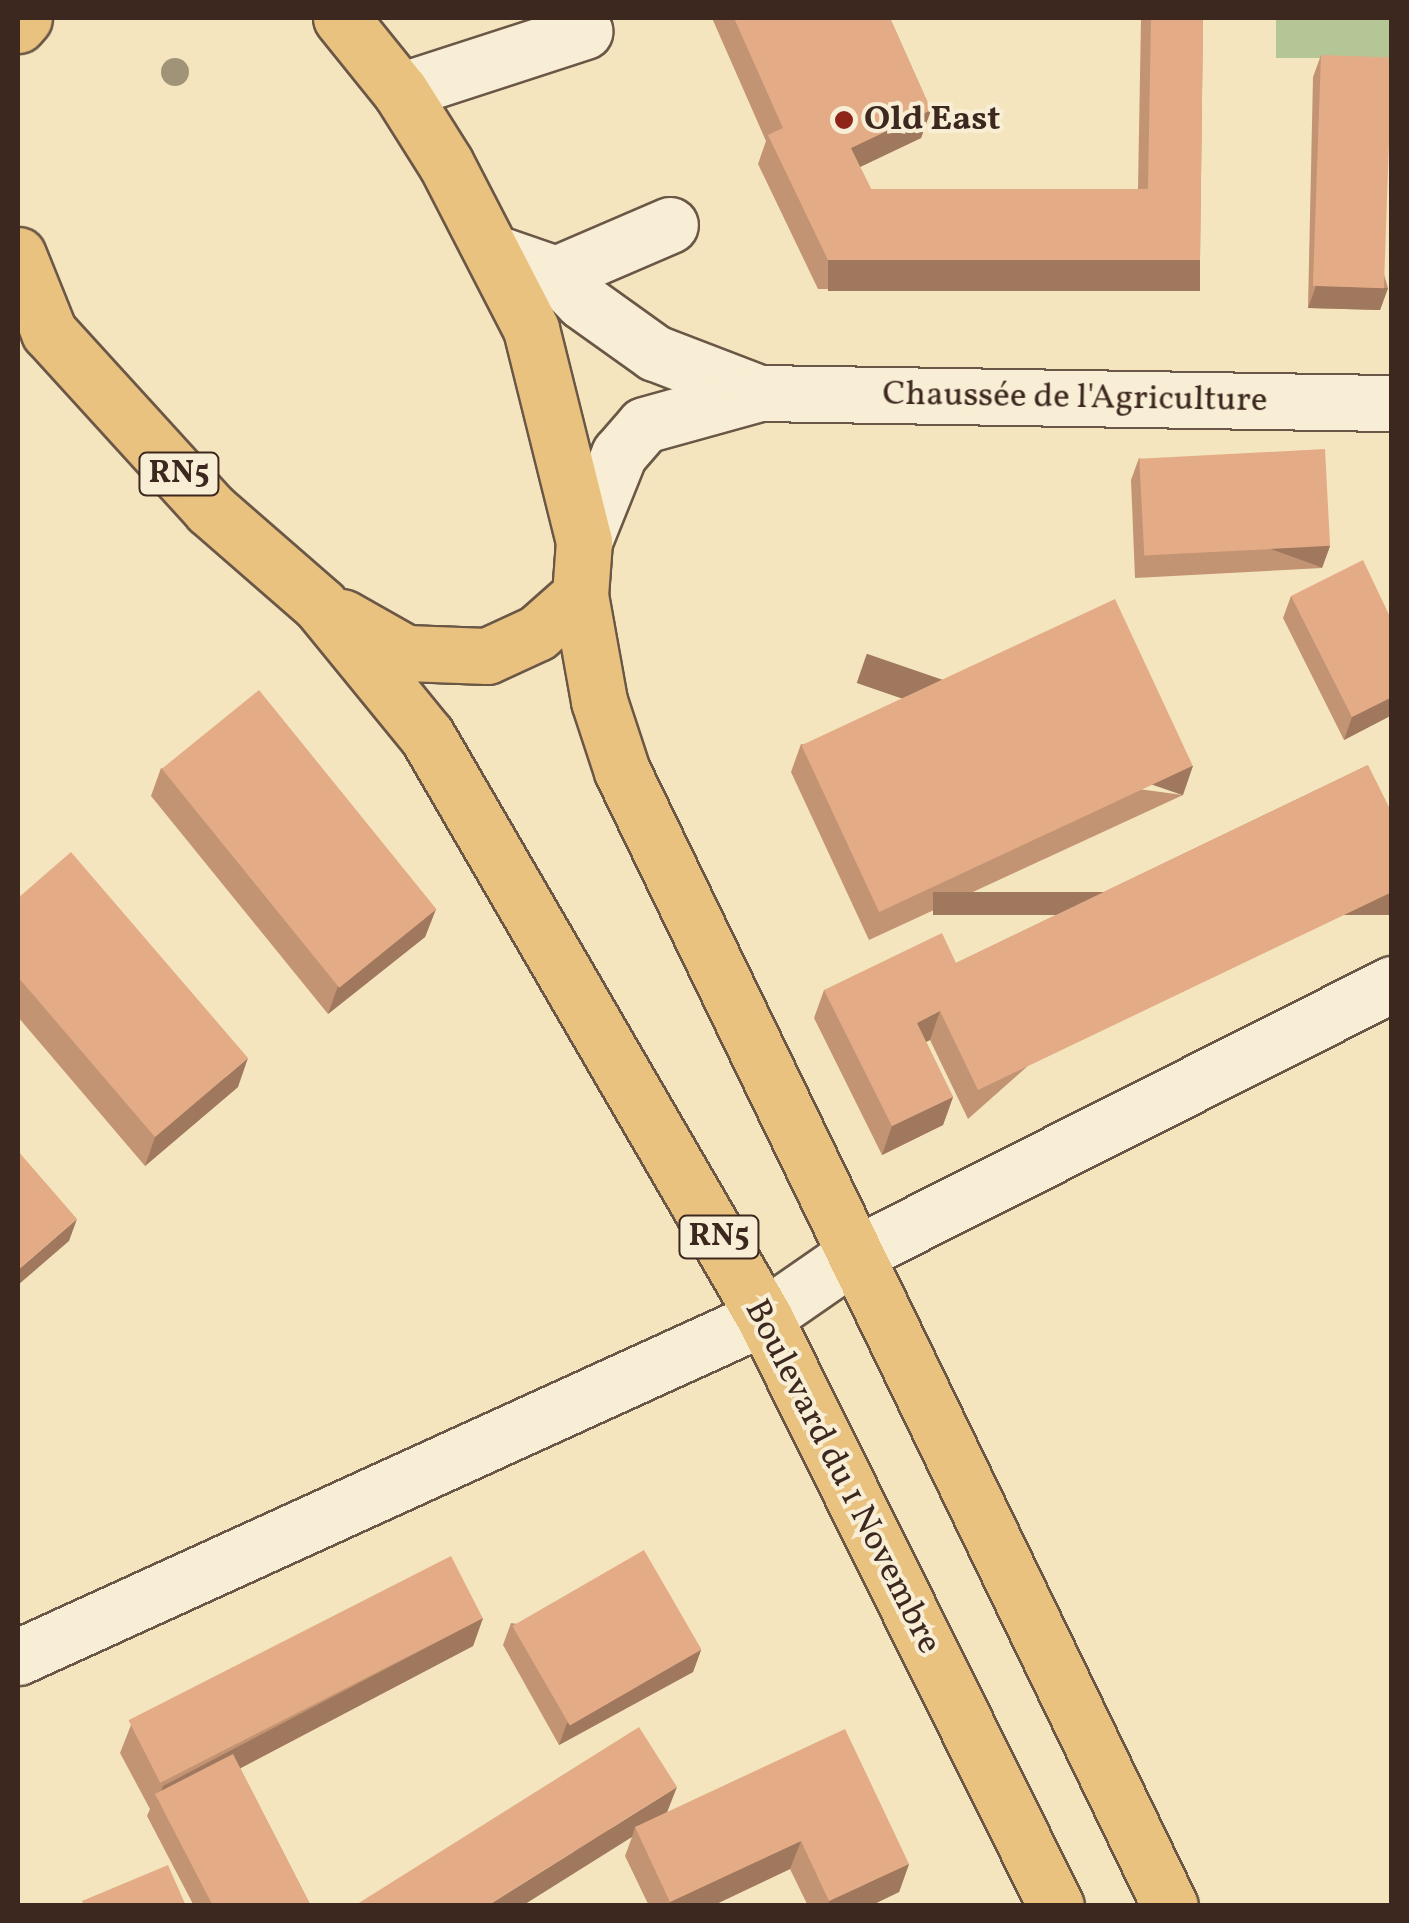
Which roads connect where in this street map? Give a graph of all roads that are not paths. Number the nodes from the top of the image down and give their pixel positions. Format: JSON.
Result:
{"nodes":[{"id":1,"x":24,"y":18,"type":"edge"},
{"id":2,"x":341,"y":18,"type":"edge"},
{"id":3,"x":18,"y":25,"type":"edge"},
{"id":4,"x":586,"y":31,"type":"dead end"},
{"id":5,"x":400,"y":91,"type":"junction"},
{"id":6,"x":670,"y":224,"type":"dead end"},
{"id":7,"x":495,"y":252,"type":"junction"},
{"id":8,"x":18,"y":255,"type":"edge"},
{"id":9,"x":556,"y":274,"type":"junction"},
{"id":10,"x":34,"y":320,"type":"edge"},
{"id":11,"x":759,"y":393,"type":"junction"},
{"id":12,"x":1392,"y":403,"type":"edge"},
{"id":13,"x":584,"y":541,"type":"junction"},
{"id":14,"x":580,"y":596,"type":"junction"},
{"id":15,"x":320,"y":605,"type":"junction"},
{"id":16,"x":1392,"y":984,"type":"edge"},
{"id":17,"x":852,"y":1256,"type":"junction"},
{"id":18,"x":764,"y":1317,"type":"junction"},
{"id":19,"x":18,"y":1657,"type":"edge"},
{"id":20,"x":1056,"y":1906,"type":"edge"},
{"id":21,"x":1170,"y":1906,"type":"edge"}],
"edges":[{"from":1,"to":3,"type":"main road"},
{"from":2,"to":5,"type":"main road"},
{"from":4,"to":5,"type":"street"},
{"from":5,"to":7,"type":"main road"},
{"from":6,"to":9,"type":"street"},
{"from":7,"to":9,"type":"street","name":"Chaussée de l'Agriculture"},
{"from":7,"to":13,"type":"main road"},
{"from":8,"to":10,"type":"main road","name":"Boulevard du 1 Novembre","number":"RN5"},
{"from":9,"to":11,"type":"street","name":"Chaussée de l'Agriculture"},
{"from":10,"to":15,"type":"main road","name":"Boulevard du 1 Novembre","number":"RN5"},
{"from":11,"to":12,"type":"street","name":"Chaussée de l'Agriculture"},
{"from":11,"to":13,"type":"street","name":"Chaussée de l'Agriculture"},
{"from":13,"to":14,"type":"main road"},
{"from":14,"to":15,"type":"main road","name":"Boulevard du 1 Novembre","number":"RN5"},
{"from":14,"to":17,"type":"main road"},
{"from":15,"to":18,"type":"main road","name":"Boulevard du 1 Novembre","number":"RN5"},
{"from":16,"to":17,"type":"street"},
{"from":17,"to":18,"type":"street"},
{"from":17,"to":21,"type":"main road"},
{"from":18,"to":19,"type":"street"},
{"from":18,"to":20,"type":"main road","name":"Boulevard du 1 Novembre","number":"RN5"}]}
